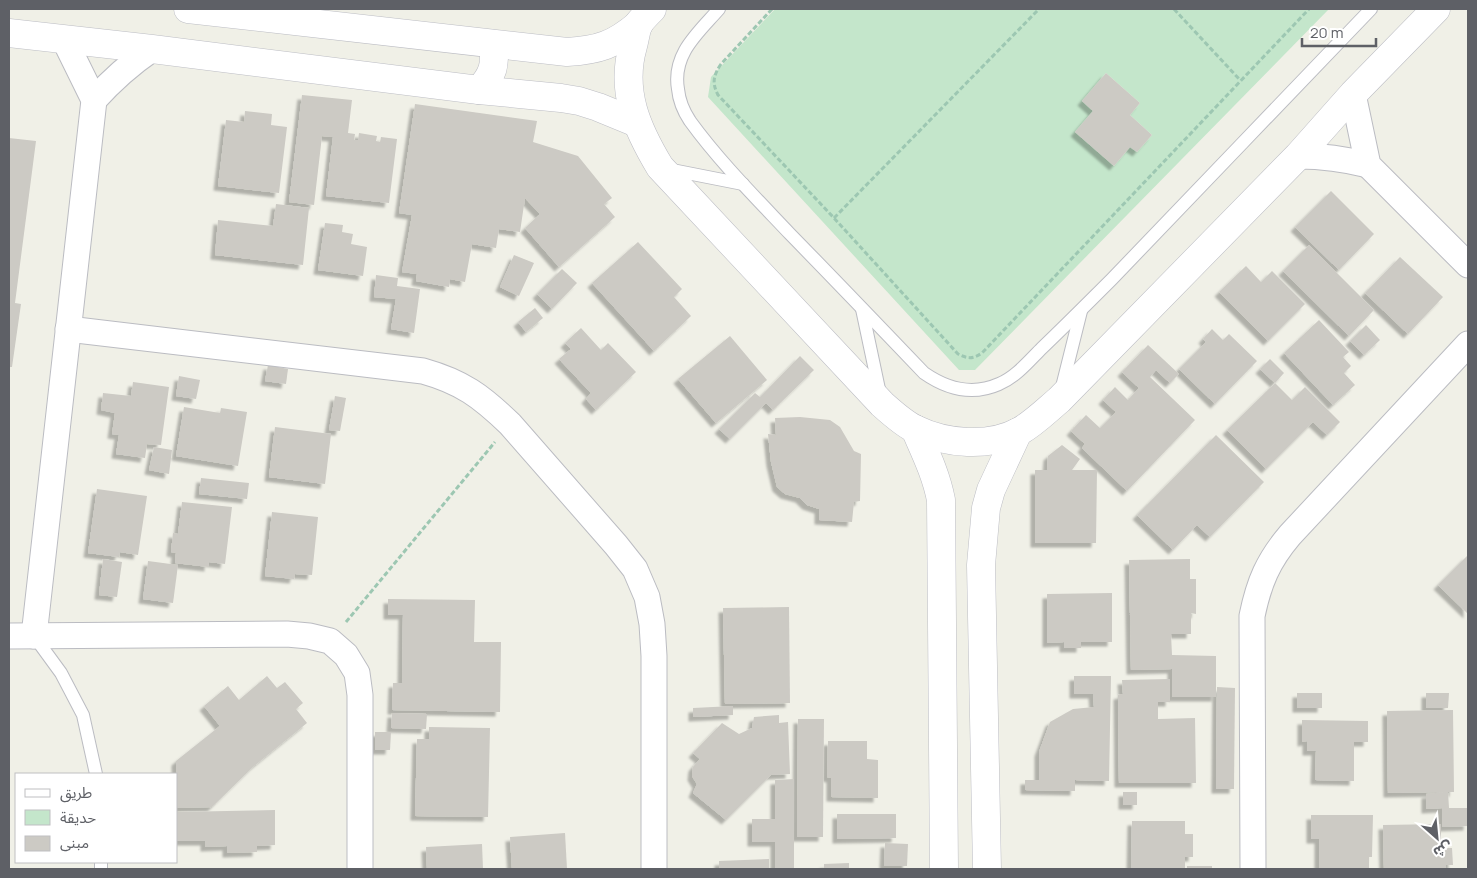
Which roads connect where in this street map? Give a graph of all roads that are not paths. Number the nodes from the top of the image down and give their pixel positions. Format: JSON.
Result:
{"nodes":[{"id":1,"x":188,"y":9,"type":"edge"},
{"id":2,"x":719,"y":9,"type":"edge"},
{"id":3,"x":1371,"y":9,"type":"edge"},
{"id":4,"x":1436,"y":9,"type":"edge"},
{"id":5,"x":646,"y":16,"type":"edge"},
{"id":6,"x":9,"y":32,"type":"edge"},
{"id":7,"x":64,"y":39,"type":"junction"},
{"id":8,"x":492,"y":44,"type":"junction"},
{"id":9,"x":152,"y":49,"type":"junction"},
{"id":10,"x":479,"y":90,"type":"junction"},
{"id":11,"x":1353,"y":94,"type":"junction"},
{"id":12,"x":94,"y":100,"type":"junction"},
{"id":13,"x":637,"y":123,"type":"junction"},
{"id":14,"x":1298,"y":156,"type":"junction"},
{"id":15,"x":1368,"y":165,"type":"junction"},
{"id":16,"x":660,"y":167,"type":"junction"},
{"id":17,"x":742,"y":184,"type":"junction"},
{"id":18,"x":1468,"y":265,"type":"edge"},
{"id":19,"x":862,"y":309,"type":"junction"},
{"id":20,"x":1081,"y":310,"type":"junction"},
{"id":21,"x":68,"y":329,"type":"junction"},
{"id":22,"x":1468,"y":344,"type":"edge"},
{"id":23,"x":1059,"y":400,"type":"junction"},
{"id":24,"x":882,"y":404,"type":"junction"},
{"id":25,"x":915,"y":429,"type":"junction"},
{"id":26,"x":1018,"y":432,"type":"junction"},
{"id":27,"x":942,"y":558,"type":"junction"},
{"id":28,"x":981,"y":565,"type":"junction"},
{"id":29,"x":9,"y":636,"type":"edge"},
{"id":30,"x":34,"y":636,"type":"junction"},
{"id":31,"x":96,"y":773,"type":"edge"},
{"id":32,"x":360,"y":869,"type":"edge"},
{"id":33,"x":654,"y":869,"type":"edge"},
{"id":34,"x":944,"y":869,"type":"edge"},
{"id":35,"x":987,"y":869,"type":"edge"},
{"id":36,"x":1253,"y":869,"type":"edge"}],
"edges":[{"from":1,"to":8,"type":"street"},
{"from":2,"to":17,"type":"lane"},
{"from":3,"to":20,"type":"lane"},
{"from":4,"to":11,"type":"street"},
{"from":5,"to":8,"type":"street"},
{"from":5,"to":13,"type":"street"},
{"from":6,"to":7,"type":"street"},
{"from":7,"to":9,"type":"street"},
{"from":7,"to":12,"type":"street"},
{"from":8,"to":10,"type":"street"},
{"from":9,"to":10,"type":"street"},
{"from":9,"to":12,"type":"street"},
{"from":10,"to":13,"type":"street"},
{"from":11,"to":14,"type":"street"},
{"from":11,"to":15,"type":"street"},
{"from":12,"to":21,"type":"street"},
{"from":13,"to":16,"type":"street"},
{"from":14,"to":15,"type":"street"},
{"from":14,"to":23,"type":"street"},
{"from":15,"to":18,"type":"street"},
{"from":16,"to":17,"type":"lane"},
{"from":16,"to":24,"type":"street"},
{"from":17,"to":19,"type":"lane"},
{"from":19,"to":20,"type":"lane"},
{"from":19,"to":24,"type":"lane"},
{"from":20,"to":23,"type":"lane"},
{"from":21,"to":30,"type":"street"},
{"from":21,"to":33,"type":"street"},
{"from":22,"to":36,"type":"street"},
{"from":23,"to":26,"type":"street"},
{"from":24,"to":25,"type":"street"},
{"from":25,"to":26,"type":"street"},
{"from":25,"to":27,"type":"street"},
{"from":26,"to":28,"type":"street"},
{"from":27,"to":28,"type":"street"},
{"from":27,"to":34,"type":"street"},
{"from":28,"to":35,"type":"street"},
{"from":29,"to":30,"type":"street"},
{"from":30,"to":31,"type":"lane"},
{"from":30,"to":32,"type":"street"}]}
